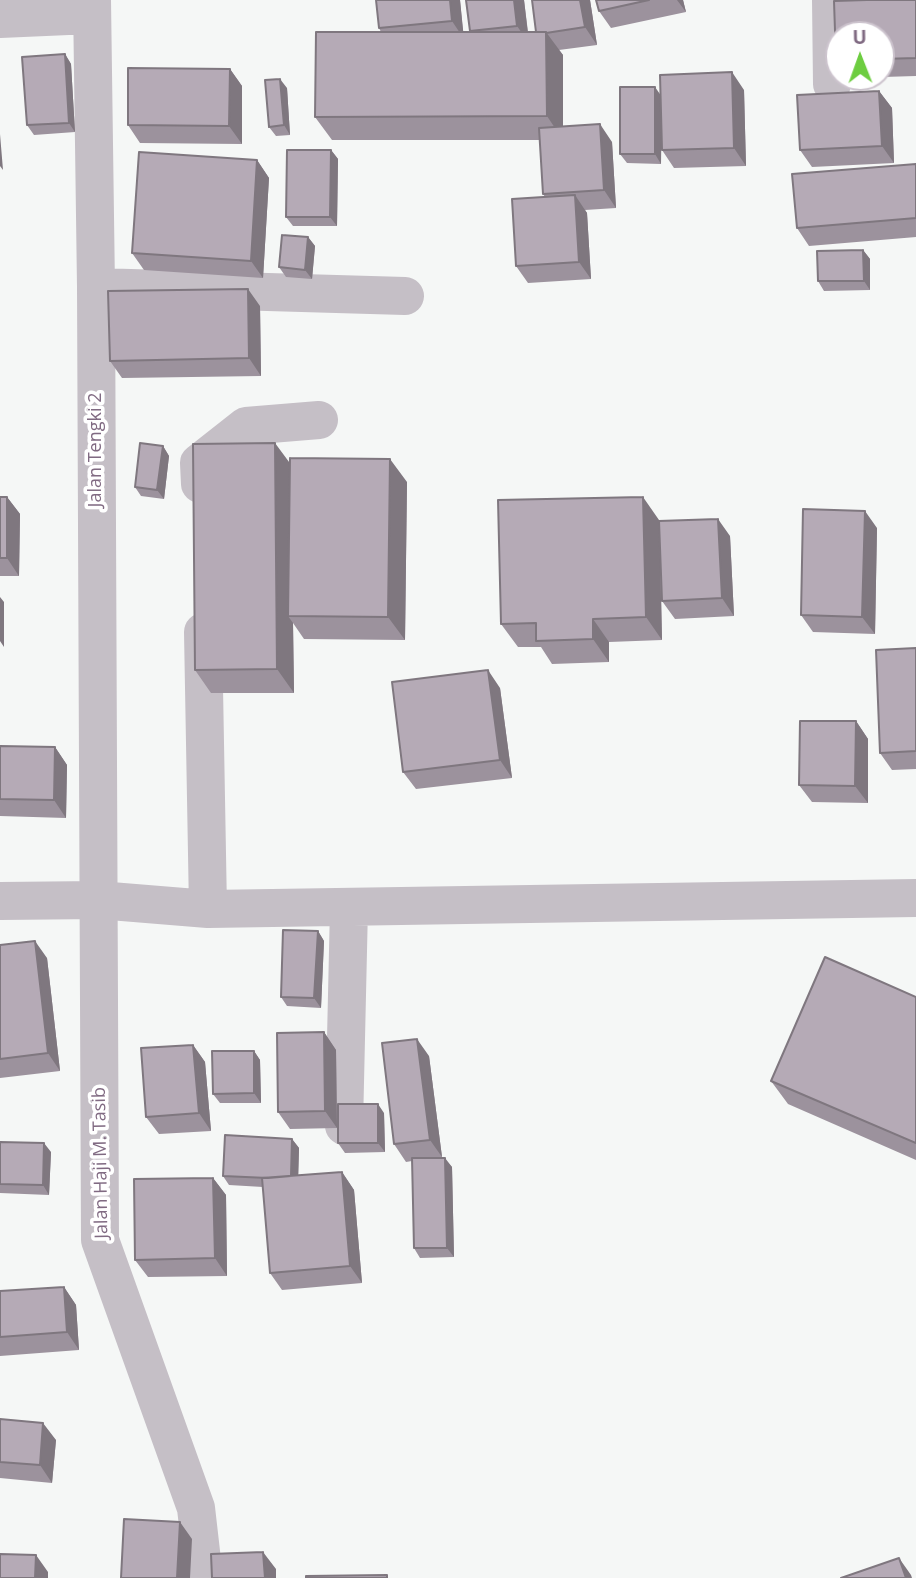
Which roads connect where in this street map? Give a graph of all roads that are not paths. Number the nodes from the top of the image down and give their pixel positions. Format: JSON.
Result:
{"nodes":[{"id":1,"x":831,"y":0,"type":"edge"},
{"id":2,"x":91,"y":8,"type":"edge"},
{"id":3,"x":0,"y":19,"type":"edge"},
{"id":4,"x":831,"y":21,"type":"edge"},
{"id":5,"x":96,"y":287,"type":"junction"},
{"id":6,"x":405,"y":296,"type":"dead end"},
{"id":7,"x":319,"y":420,"type":"dead end"},
{"id":8,"x":201,"y":518,"type":"edge"},
{"id":9,"x":202,"y":600,"type":"edge"},
{"id":10,"x":916,"y":898,"type":"edge"},
{"id":11,"x":98,"y":900,"type":"junction"},
{"id":12,"x":0,"y":901,"type":"edge"},
{"id":13,"x":349,"y":907,"type":"junction"},
{"id":14,"x":208,"y":909,"type":"junction"},
{"id":15,"x":344,"y":1126,"type":"edge"},
{"id":16,"x":204,"y":1578,"type":"edge"}],
"edges":[{"from":1,"to":4,"type":"street"},
{"from":2,"to":3,"type":"street"},
{"from":2,"to":5,"type":"street","name":"Jalan Tengki 2"},
{"from":5,"to":6,"type":"street"},
{"from":5,"to":11,"type":"street","name":"Jalan Tengki 2"},
{"from":7,"to":8,"type":"street"},
{"from":9,"to":14,"type":"street"},
{"from":10,"to":13,"type":"street"},
{"from":11,"to":12,"type":"street"},
{"from":11,"to":14,"type":"street"},
{"from":11,"to":16,"type":"street","name":"Jalan Haji M. Tasib"},
{"from":13,"to":14,"type":"street"},
{"from":13,"to":15,"type":"street"}]}
